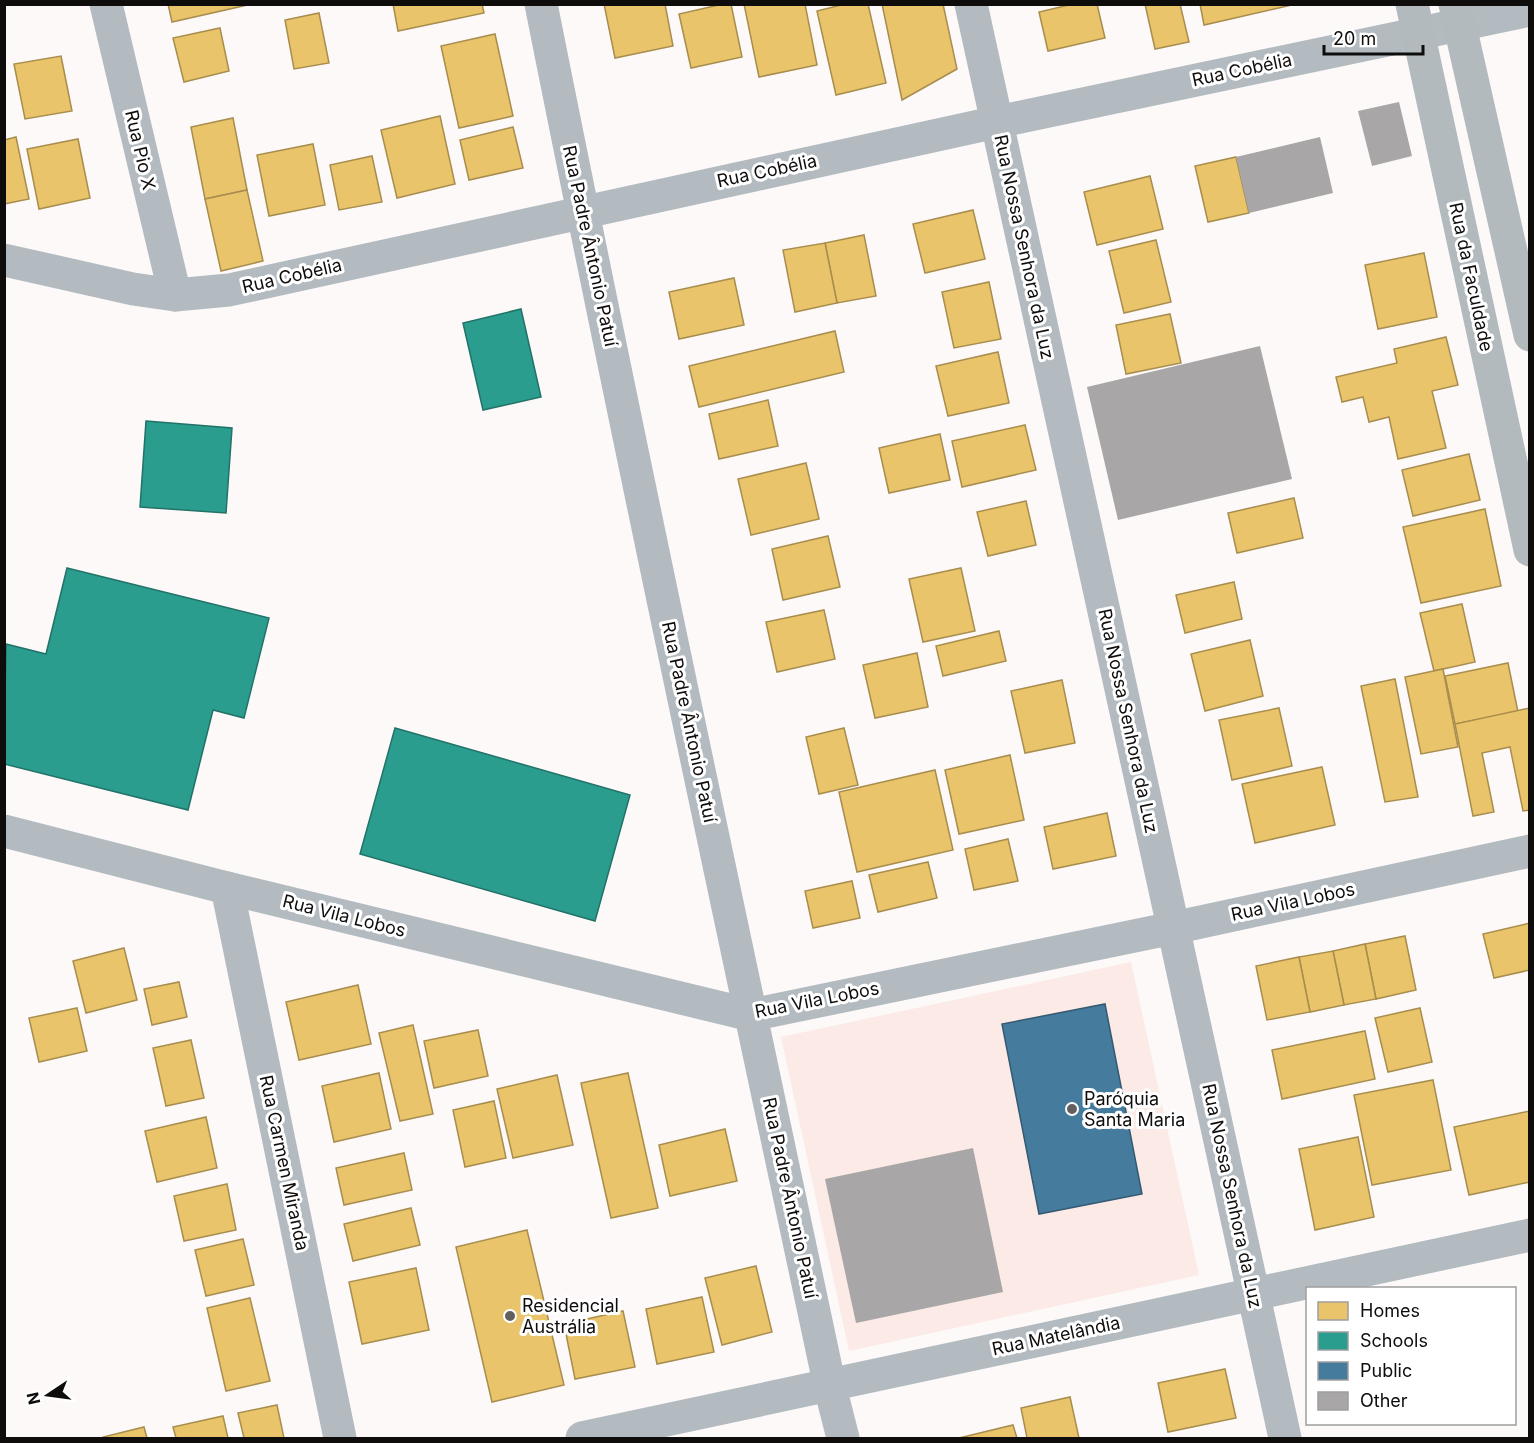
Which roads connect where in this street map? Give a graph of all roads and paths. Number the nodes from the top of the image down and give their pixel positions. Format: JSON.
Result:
{"nodes":[{"id":1,"x":106,"y":4,"type":"edge"},
{"id":2,"x":541,"y":4,"type":"edge"},
{"id":3,"x":971,"y":4,"type":"edge"},
{"id":4,"x":1530,"y":10,"type":"edge"},
{"id":5,"x":1457,"y":15,"type":"edge"},
{"id":6,"x":1415,"y":19,"type":"edge"},
{"id":7,"x":997,"y":122,"type":"junction"},
{"id":8,"x":582,"y":211,"type":"junction"},
{"id":9,"x":4,"y":260,"type":"edge"},
{"id":10,"x":175,"y":295,"type":"junction"},
{"id":11,"x":1530,"y":335,"type":"edge"},
{"id":12,"x":1530,"y":550,"type":"edge"},
{"id":13,"x":4,"y":831,"type":"edge"},
{"id":14,"x":1530,"y":851,"type":"edge"},
{"id":15,"x":227,"y":888,"type":"junction"},
{"id":16,"x":1173,"y":928,"type":"junction"},
{"id":17,"x":751,"y":1015,"type":"junction"},
{"id":18,"x":1530,"y":1234,"type":"edge"},
{"id":19,"x":1253,"y":1293,"type":"junction"},
{"id":20,"x":830,"y":1387,"type":"junction"},
{"id":21,"x":340,"y":1438,"type":"edge"},
{"id":22,"x":582,"y":1438,"type":"edge"},
{"id":23,"x":843,"y":1438,"type":"edge"},
{"id":24,"x":1285,"y":1438,"type":"edge"}],
"edges":[{"from":1,"to":10,"type":"street","name":"Rua Pio X"},
{"from":2,"to":8,"type":"street","name":"Rua Padre Ântonio Patuí"},
{"from":3,"to":7,"type":"street","name":"Rua Nossa Senhora da Luz"},
{"from":4,"to":5,"type":"street","name":"Rua Cobélia"},
{"from":5,"to":6,"type":"street","name":"Rua Cobélia"},
{"from":5,"to":11,"type":"street"},
{"from":6,"to":7,"type":"street","name":"Rua Cobélia"},
{"from":6,"to":12,"type":"street","name":"Rua da Faculdade"},
{"from":7,"to":8,"type":"street","name":"Rua Cobélia"},
{"from":7,"to":16,"type":"street","name":"Rua Nossa Senhora da Luz"},
{"from":8,"to":10,"type":"street","name":"Rua Cobélia"},
{"from":8,"to":17,"type":"street","name":"Rua Padre Ântonio Patuí"},
{"from":9,"to":10,"type":"street","name":"Rua Cobélia"},
{"from":13,"to":15,"type":"street","name":"Rua Vila Lobos"},
{"from":14,"to":16,"type":"street","name":"Rua Vila Lobos"},
{"from":15,"to":17,"type":"street","name":"Rua Vila Lobos"},
{"from":15,"to":21,"type":"street","name":"Rua Carmen Miranda"},
{"from":16,"to":17,"type":"street","name":"Rua Vila Lobos"},
{"from":16,"to":19,"type":"street","name":"Rua Nossa Senhora da Luz"},
{"from":17,"to":20,"type":"street","name":"Rua Padre Ântonio Patuí"},
{"from":18,"to":19,"type":"street","name":"Rua Matelândia"},
{"from":19,"to":20,"type":"street","name":"Rua Matelândia"},
{"from":19,"to":24,"type":"street","name":"Rua Nossa Senhora da Luz"},
{"from":20,"to":22,"type":"street","name":"Rua Matelândia"},
{"from":20,"to":23,"type":"street","name":"Rua Padre Ântonio Patuí"}]}
